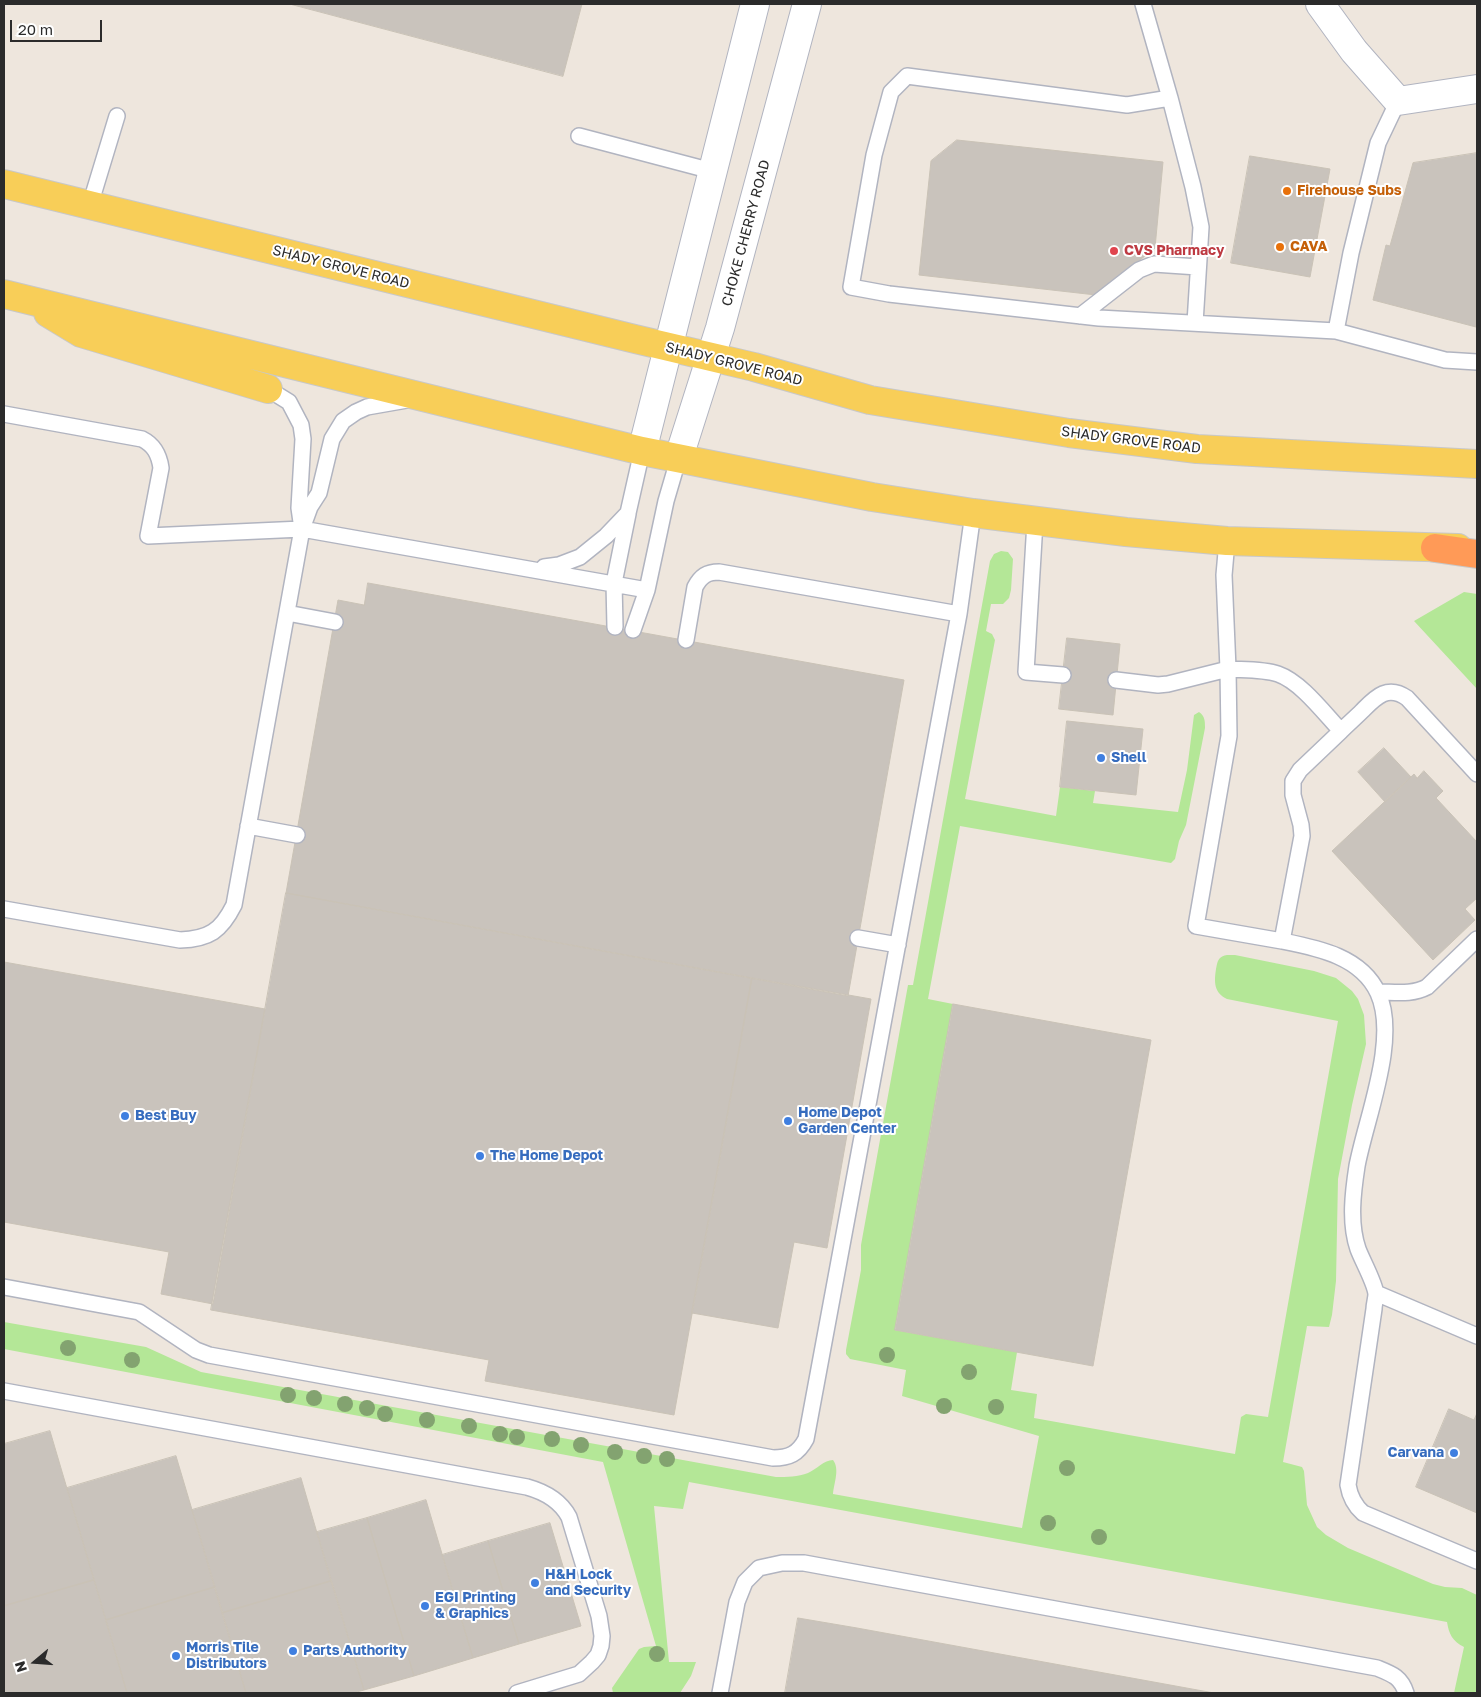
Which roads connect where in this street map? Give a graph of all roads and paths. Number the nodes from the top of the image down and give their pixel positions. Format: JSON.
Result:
{"nodes":[{"id":1,"x":755,"y":4,"type":"edge"},
{"id":2,"x":807,"y":4,"type":"edge"},
{"id":3,"x":1143,"y":4,"type":"edge"},
{"id":4,"x":1320,"y":4,"type":"edge"},
{"id":5,"x":1477,"y":89,"type":"edge"},
{"id":6,"x":1170,"y":98,"type":"junction"},
{"id":7,"x":1398,"y":101,"type":"junction"},
{"id":8,"x":116,"y":116,"type":"dead end"},
{"id":9,"x":579,"y":136,"type":"dead end"},
{"id":10,"x":712,"y":171,"type":"junction"},
{"id":11,"x":4,"y":184,"type":"edge"},
{"id":12,"x":90,"y":205,"type":"junction"},
{"id":13,"x":1198,"y":267,"type":"junction"},
{"id":14,"x":15,"y":296,"type":"edge"},
{"id":15,"x":1080,"y":316,"type":"junction"},
{"id":16,"x":1195,"y":323,"type":"junction"},
{"id":17,"x":1336,"y":331,"type":"junction"},
{"id":18,"x":667,"y":347,"type":"junction"},
{"id":19,"x":711,"y":357,"type":"junction"},
{"id":20,"x":1477,"y":362,"type":"edge"},
{"id":21,"x":268,"y":389,"type":"joint"},
{"id":22,"x":424,"y":398,"type":"junction"},
{"id":23,"x":4,"y":414,"type":"edge"},
{"id":24,"x":642,"y":451,"type":"junction"},
{"id":25,"x":678,"y":460,"type":"junction"},
{"id":26,"x":1477,"y":464,"type":"edge"},
{"id":27,"x":628,"y":513,"type":"junction"},
{"id":28,"x":973,"y":513,"type":"junction"},
{"id":29,"x":1035,"y":522,"type":"junction"},
{"id":30,"x":302,"y":529,"type":"junction"},
{"id":31,"x":1227,"y":541,"type":"junction"},
{"id":32,"x":1435,"y":548,"type":"junction"},
{"id":33,"x":1477,"y":549,"type":"edge"},
{"id":34,"x":1477,"y":554,"type":"edge"},
{"id":35,"x":529,"y":568,"type":"junction"},
{"id":36,"x":614,"y":584,"type":"junction"},
{"id":37,"x":647,"y":590,"type":"junction"},
{"id":38,"x":287,"y":613,"type":"junction"},
{"id":39,"x":960,"y":614,"type":"junction"},
{"id":40,"x":335,"y":622,"type":"dead end"},
{"id":41,"x":615,"y":627,"type":"dead end"},
{"id":42,"x":634,"y":630,"type":"dead end"},
{"id":43,"x":686,"y":640,"type":"dead end"},
{"id":44,"x":1228,"y":669,"type":"junction"},
{"id":45,"x":1063,"y":675,"type":"dead end"},
{"id":46,"x":1116,"y":680,"type":"dead end"},
{"id":47,"x":1341,"y":731,"type":"junction"},
{"id":48,"x":1477,"y":774,"type":"edge"},
{"id":49,"x":248,"y":826,"type":"junction"},
{"id":50,"x":296,"y":835,"type":"dead end"},
{"id":51,"x":4,"y":909,"type":"edge"},
{"id":52,"x":858,"y":938,"type":"dead end"},
{"id":53,"x":1477,"y":939,"type":"edge"},
{"id":54,"x":1282,"y":941,"type":"junction"},
{"id":55,"x":898,"y":945,"type":"junction"},
{"id":56,"x":1378,"y":992,"type":"junction"},
{"id":57,"x":4,"y":1287,"type":"edge"},
{"id":58,"x":1376,"y":1293,"type":"junction"},
{"id":59,"x":1477,"y":1336,"type":"edge"},
{"id":60,"x":4,"y":1391,"type":"edge"},
{"id":61,"x":1477,"y":1561,"type":"edge"},
{"id":62,"x":517,"y":1693,"type":"edge"},
{"id":63,"x":720,"y":1693,"type":"edge"},
{"id":64,"x":1406,"y":1693,"type":"edge"}],
"edges":[{"from":1,"to":10,"type":"street"},
{"from":2,"to":19,"type":"street","name":"CHOKE CHERRY ROAD"},
{"from":3,"to":6,"type":"lane"},
{"from":4,"to":7,"type":"street"},
{"from":5,"to":7,"type":"street"},
{"from":6,"to":13,"type":"lane"},
{"from":6,"to":15,"type":"lane"},
{"from":7,"to":17,"type":"lane"},
{"from":8,"to":12,"type":"lane"},
{"from":9,"to":10,"type":"lane"},
{"from":10,"to":18,"type":"street"},
{"from":11,"to":12,"type":"main road","name":"SHADY GROVE ROAD"},
{"from":12,"to":18,"type":"main road","name":"SHADY GROVE ROAD"},
{"from":13,"to":15,"type":"lane"},
{"from":13,"to":16,"type":"lane"},
{"from":14,"to":21,"type":"main road"},
{"from":14,"to":22,"type":"main road"},
{"from":15,"to":16,"type":"lane"},
{"from":16,"to":17,"type":"lane"},
{"from":17,"to":20,"type":"lane"},
{"from":18,"to":19,"type":"main road","name":"SHADY GROVE ROAD"},
{"from":18,"to":24,"type":"street"},
{"from":19,"to":25,"type":"street","name":"CHOKE CHERRY ROAD"},
{"from":19,"to":26,"type":"main road","name":"SHADY GROVE ROAD"},
{"from":21,"to":30,"type":"lane"},
{"from":22,"to":24,"type":"main road"},
{"from":22,"to":30,"type":"lane"},
{"from":23,"to":30,"type":"lane"},
{"from":24,"to":25,"type":"main road"},
{"from":24,"to":27,"type":"lane"},
{"from":25,"to":28,"type":"main road"},
{"from":25,"to":37,"type":"lane"},
{"from":27,"to":35,"type":"lane"},
{"from":27,"to":36,"type":"lane"},
{"from":28,"to":29,"type":"main road"},
{"from":28,"to":39,"type":"lane"},
{"from":29,"to":31,"type":"main road"},
{"from":29,"to":45,"type":"lane"},
{"from":30,"to":35,"type":"lane"},
{"from":30,"to":38,"type":"lane"},
{"from":31,"to":32,"type":"main road"},
{"from":31,"to":44,"type":"lane"},
{"from":32,"to":33,"type":"main road"},
{"from":32,"to":34,"type":"highway"},
{"from":35,"to":36,"type":"lane"},
{"from":36,"to":37,"type":"lane"},
{"from":36,"to":41,"type":"lane"},
{"from":37,"to":42,"type":"lane"},
{"from":38,"to":40,"type":"lane"},
{"from":38,"to":49,"type":"lane"},
{"from":39,"to":43,"type":"lane"},
{"from":39,"to":55,"type":"lane"},
{"from":44,"to":46,"type":"lane"},
{"from":44,"to":47,"type":"lane"},
{"from":44,"to":54,"type":"lane"},
{"from":47,"to":48,"type":"lane"},
{"from":47,"to":54,"type":"lane"},
{"from":49,"to":50,"type":"lane"},
{"from":49,"to":51,"type":"lane"},
{"from":52,"to":55,"type":"lane"},
{"from":53,"to":56,"type":"lane"},
{"from":54,"to":56,"type":"lane"},
{"from":55,"to":57,"type":"lane"},
{"from":56,"to":58,"type":"lane"},
{"from":58,"to":59,"type":"lane"},
{"from":58,"to":61,"type":"lane"},
{"from":60,"to":62,"type":"lane"},
{"from":63,"to":64,"type":"lane"}]}
